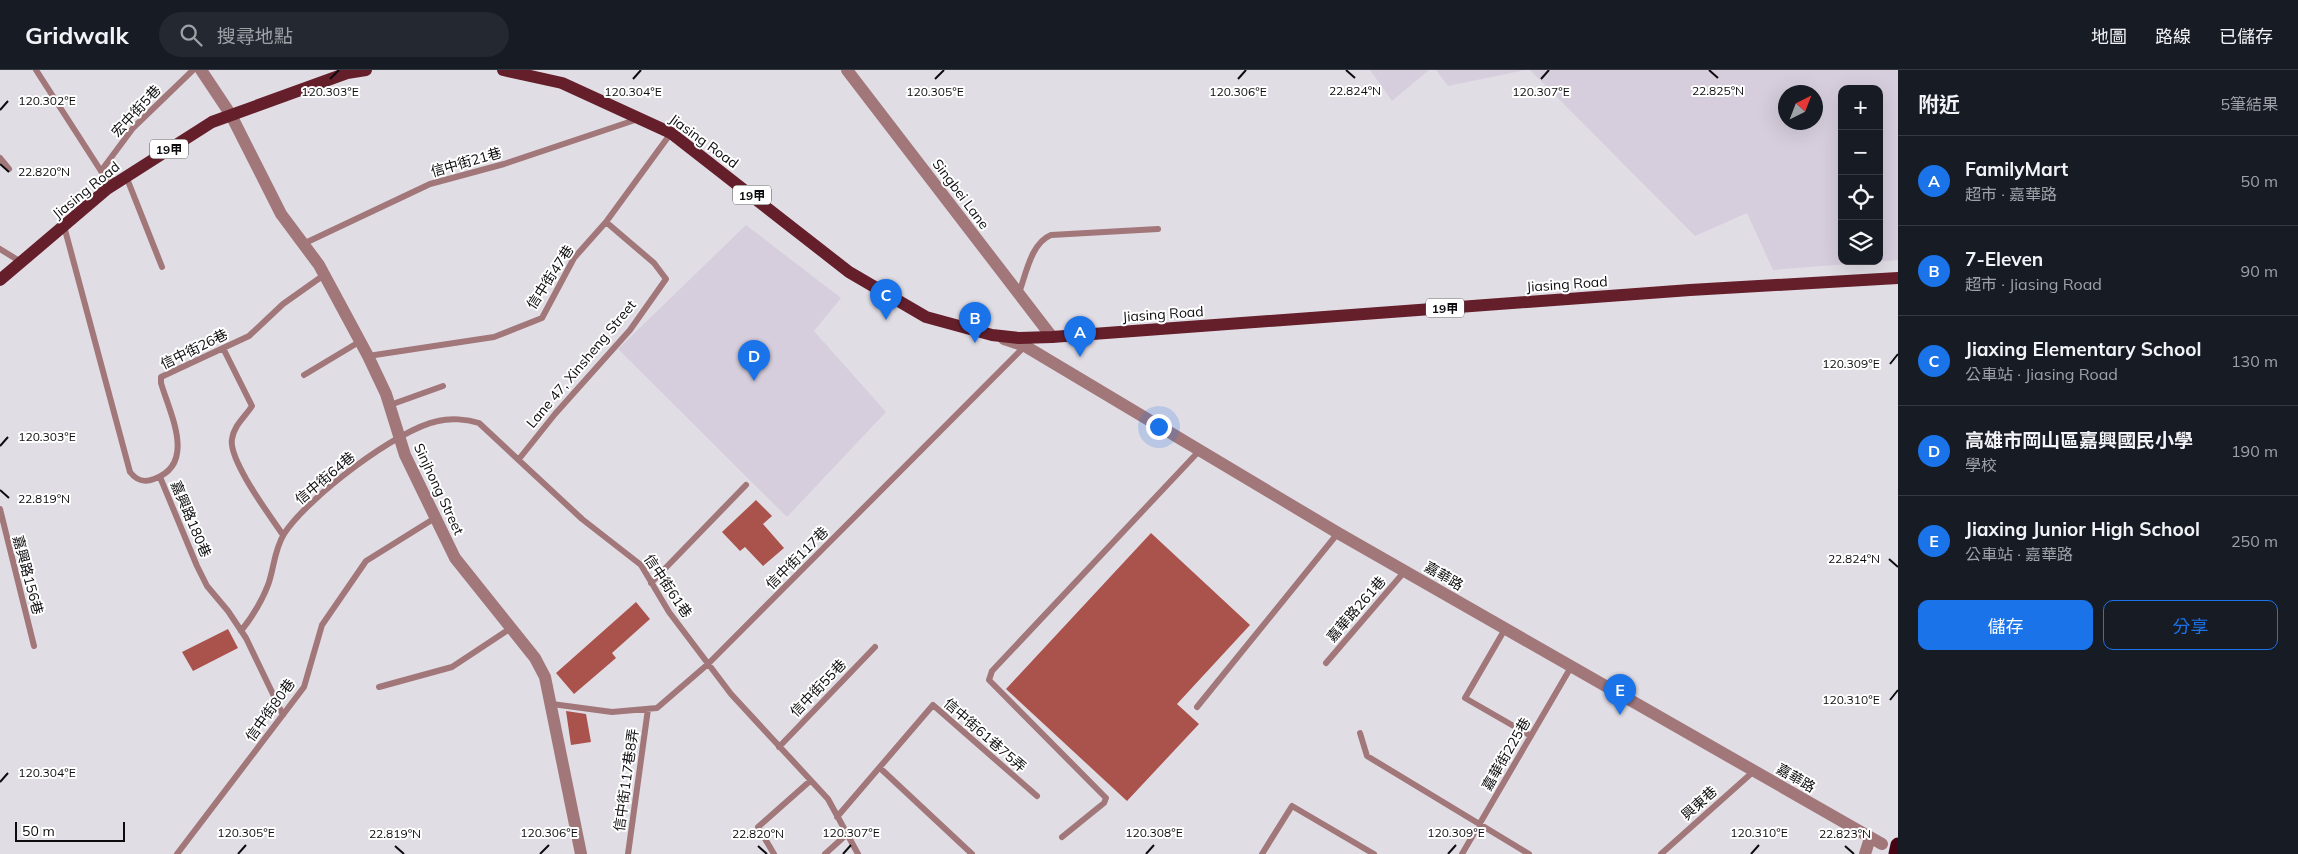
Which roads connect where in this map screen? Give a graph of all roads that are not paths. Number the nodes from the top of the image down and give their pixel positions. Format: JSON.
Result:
{"nodes":[{"id":1,"x":36,"y":70,"type":"edge"},
{"id":2,"x":193,"y":70,"type":"edge"},
{"id":3,"x":202,"y":70,"type":"edge"},
{"id":4,"x":366,"y":70,"type":"edge"},
{"id":5,"x":504,"y":70,"type":"edge"},
{"id":6,"x":847,"y":70,"type":"edge"},
{"id":7,"x":348,"y":71,"type":"edge"},
{"id":8,"x":231,"y":115,"type":"junction"},
{"id":9,"x":642,"y":118,"type":"junction"},
{"id":10,"x":671,"y":133,"type":"junction"},
{"id":11,"x":0,"y":158,"type":"edge"},
{"id":12,"x":10,"y":169,"type":"dead end"},
{"id":13,"x":101,"y":171,"type":"junction"},
{"id":14,"x":121,"y":179,"type":"junction"},
{"id":15,"x":606,"y":222,"type":"junction"},
{"id":16,"x":64,"y":226,"type":"junction"},
{"id":17,"x":1158,"y":229,"type":"dead end"},
{"id":18,"x":303,"y":244,"type":"junction"},
{"id":19,"x":0,"y":249,"type":"edge"},
{"id":20,"x":21,"y":262,"type":"junction"},
{"id":21,"x":162,"y":267,"type":"dead end"},
{"id":22,"x":324,"y":275,"type":"junction"},
{"id":23,"x":1898,"y":278,"type":"edge"},
{"id":24,"x":0,"y":280,"type":"edge"},
{"id":25,"x":1018,"y":294,"type":"junction"},
{"id":26,"x":992,"y":335,"type":"junction"},
{"id":27,"x":1052,"y":337,"type":"junction"},
{"id":28,"x":360,"y":342,"type":"junction"},
{"id":29,"x":1025,"y":346,"type":"junction"},
{"id":30,"x":223,"y":348,"type":"junction"},
{"id":31,"x":368,"y":356,"type":"junction"},
{"id":32,"x":304,"y":375,"type":"dead end"},
{"id":33,"x":443,"y":386,"type":"dead end"},
{"id":34,"x":390,"y":405,"type":"junction"},
{"id":35,"x":399,"y":436,"type":"junction"},
{"id":36,"x":1200,"y":450,"type":"junction"},
{"id":37,"x":519,"y":459,"type":"junction"},
{"id":38,"x":160,"y":477,"type":"junction"},
{"id":39,"x":746,"y":485,"type":"dead end"},
{"id":40,"x":0,"y":509,"type":"edge"},
{"id":41,"x":435,"y":518,"type":"junction"},
{"id":42,"x":1338,"y":533,"type":"junction"},
{"id":43,"x":283,"y":535,"type":"junction"},
{"id":44,"x":1405,"y":571,"type":"junction"},
{"id":45,"x":651,"y":583,"type":"junction"},
{"id":46,"x":511,"y":628,"type":"junction"},
{"id":47,"x":1505,"y":628,"type":"junction"},
{"id":48,"x":242,"y":631,"type":"junction"},
{"id":49,"x":34,"y":646,"type":"dead end"},
{"id":50,"x":875,"y":647,"type":"dead end"},
{"id":51,"x":1326,"y":663,"type":"dead end"},
{"id":52,"x":708,"y":664,"type":"junction"},
{"id":53,"x":1572,"y":667,"type":"junction"},
{"id":54,"x":380,"y":687,"type":"dead end"},
{"id":55,"x":552,"y":704,"type":"junction"},
{"id":56,"x":1197,"y":707,"type":"dead end"},
{"id":57,"x":648,"y":709,"type":"junction"},
{"id":58,"x":283,"y":715,"type":"junction"},
{"id":59,"x":1360,"y":733,"type":"dead end"},
{"id":60,"x":1531,"y":736,"type":"junction"},
{"id":61,"x":779,"y":747,"type":"junction"},
{"id":62,"x":880,"y":768,"type":"junction"},
{"id":63,"x":1754,"y":771,"type":"junction"},
{"id":64,"x":810,"y":781,"type":"junction"},
{"id":65,"x":1037,"y":796,"type":"dead end"},
{"id":66,"x":837,"y":817,"type":"junction"},
{"id":67,"x":1479,"y":824,"type":"junction"},
{"id":68,"x":846,"y":835,"type":"junction"},
{"id":69,"x":1062,"y":837,"type":"dead end"},
{"id":70,"x":1870,"y":838,"type":"junction"},
{"id":71,"x":1882,"y":844,"type":"dead end"},
{"id":72,"x":1898,"y":845,"type":"edge"},
{"id":73,"x":178,"y":854,"type":"edge"},
{"id":74,"x":581,"y":854,"type":"edge"},
{"id":75,"x":628,"y":854,"type":"edge"},
{"id":76,"x":774,"y":854,"type":"edge"},
{"id":77,"x":825,"y":854,"type":"edge"},
{"id":78,"x":858,"y":854,"type":"edge"},
{"id":79,"x":972,"y":854,"type":"edge"},
{"id":80,"x":1262,"y":854,"type":"edge"},
{"id":81,"x":1374,"y":854,"type":"edge"},
{"id":82,"x":1462,"y":854,"type":"edge"},
{"id":83,"x":1529,"y":854,"type":"edge"},
{"id":84,"x":1661,"y":854,"type":"edge"},
{"id":85,"x":1865,"y":854,"type":"edge"},
{"id":86,"x":1896,"y":854,"type":"edge"}],
"edges":[{"from":1,"to":13,"type":"lane"},
{"from":2,"to":13,"type":"lane","name":"宏中街5巷"},
{"from":3,"to":8,"type":"street","name":"Sinjhong Street"},
{"from":4,"to":7,"type":"main road","name":"Jiasing Road","number":"19甲"},
{"from":5,"to":9,"type":"main road","name":"Jiasing Road","number":"19甲"},
{"from":6,"to":25,"type":"street","name":"Singbei Lane"},
{"from":7,"to":8,"type":"main road","name":"Jiasing Road","number":"19甲"},
{"from":8,"to":14,"type":"main road","name":"Jiasing Road","number":"19甲"},
{"from":8,"to":18,"type":"street","name":"Sinjhong Street"},
{"from":9,"to":10,"type":"main road","name":"Jiasing Road","number":"19甲"},
{"from":9,"to":18,"type":"lane","name":"信中街21巷"},
{"from":10,"to":15,"type":"lane","name":"信中街47巷"},
{"from":10,"to":26,"type":"main road","name":"Jiasing Road","number":"19甲"},
{"from":11,"to":12,"type":"lane"},
{"from":13,"to":14,"type":"lane"},
{"from":14,"to":16,"type":"main road","name":"Jiasing Road","number":"19甲"},
{"from":14,"to":21,"type":"lane"},
{"from":15,"to":31,"type":"lane","name":"信中街47巷"},
{"from":15,"to":37,"type":"lane","name":"Lane 47, Xinsheng Street"},
{"from":16,"to":20,"type":"main road","name":"Jiasing Road","number":"19甲"},
{"from":16,"to":38,"type":"lane","name":"嘉興路180巷"},
{"from":17,"to":25,"type":"lane"},
{"from":18,"to":22,"type":"street","name":"Sinjhong Street"},
{"from":19,"to":20,"type":"lane"},
{"from":20,"to":24,"type":"main road","name":"Jiasing Road","number":"19甲"},
{"from":22,"to":28,"type":"street","name":"Sinjhong Street"},
{"from":22,"to":30,"type":"lane","name":"信中街26巷"},
{"from":23,"to":27,"type":"main road","name":"Jiasing Road","number":"19甲"},
{"from":25,"to":27,"type":"street","name":"Singbei Lane"},
{"from":26,"to":27,"type":"main road","name":"Jiasing Road","number":"19甲"},
{"from":26,"to":29,"type":"street","name":"嘉華路"},
{"from":28,"to":31,"type":"street","name":"Sinjhong Street"},
{"from":28,"to":32,"type":"lane"},
{"from":29,"to":36,"type":"street","name":"嘉華路"},
{"from":29,"to":52,"type":"lane","name":"信中街117巷"},
{"from":30,"to":38,"type":"lane","name":"信中街26巷"},
{"from":30,"to":43,"type":"lane"},
{"from":31,"to":34,"type":"street","name":"Sinjhong Street"},
{"from":33,"to":34,"type":"lane"},
{"from":34,"to":35,"type":"street","name":"Sinjhong Street"},
{"from":35,"to":37,"type":"lane","name":"信中街61巷"},
{"from":35,"to":41,"type":"street","name":"Sinjhong Street"},
{"from":35,"to":43,"type":"lane","name":"信中街64巷"},
{"from":36,"to":42,"type":"street","name":"嘉華路"},
{"from":36,"to":69,"type":"lane"},
{"from":37,"to":45,"type":"lane","name":"信中街61巷"},
{"from":38,"to":48,"type":"lane","name":"嘉興路180巷"},
{"from":39,"to":45,"type":"lane"},
{"from":40,"to":49,"type":"lane","name":"嘉興路156巷"},
{"from":41,"to":46,"type":"street","name":"Sinjhong Street"},
{"from":41,"to":58,"type":"lane","name":"信中街80巷"},
{"from":42,"to":44,"type":"street","name":"嘉華路"},
{"from":42,"to":56,"type":"lane"},
{"from":43,"to":48,"type":"lane","name":"信中街64巷"},
{"from":44,"to":47,"type":"street","name":"嘉華路"},
{"from":44,"to":51,"type":"lane","name":"嘉華路261巷"},
{"from":45,"to":52,"type":"lane","name":"信中街61巷"},
{"from":46,"to":54,"type":"lane"},
{"from":46,"to":55,"type":"street","name":"Sinjhong Street"},
{"from":47,"to":53,"type":"street","name":"嘉華路"},
{"from":47,"to":60,"type":"lane"},
{"from":48,"to":58,"type":"lane","name":"嘉興路180巷"},
{"from":50,"to":61,"type":"lane","name":"信中街55巷"},
{"from":52,"to":57,"type":"lane","name":"信中街117巷"},
{"from":52,"to":61,"type":"lane","name":"信中街61巷"},
{"from":53,"to":60,"type":"lane","name":"嘉華街225巷"},
{"from":53,"to":63,"type":"street","name":"嘉華路"},
{"from":55,"to":57,"type":"lane","name":"信中街117巷"},
{"from":55,"to":74,"type":"street","name":"Sinjhong Street"},
{"from":57,"to":75,"type":"lane","name":"信中街117巷8弄"},
{"from":58,"to":73,"type":"lane","name":"信中街80巷"},
{"from":59,"to":67,"type":"lane"},
{"from":60,"to":67,"type":"lane","name":"嘉華街225巷"},
{"from":61,"to":64,"type":"lane","name":"信中街61巷"},
{"from":62,"to":65,"type":"lane","name":"信中街61巷75弄"},
{"from":62,"to":66,"type":"lane","name":"信中街61巷75弄"},
{"from":62,"to":79,"type":"lane"},
{"from":63,"to":70,"type":"street","name":"嘉華路"},
{"from":63,"to":84,"type":"lane","name":"興東巷"},
{"from":64,"to":66,"type":"lane","name":"信中街61巷"},
{"from":64,"to":76,"type":"lane"},
{"from":66,"to":68,"type":"lane","name":"信中街61巷"},
{"from":67,"to":82,"type":"lane","name":"嘉華街225巷"},
{"from":67,"to":83,"type":"lane"},
{"from":68,"to":77,"type":"lane"},
{"from":68,"to":78,"type":"lane","name":"信中街61巷"},
{"from":70,"to":71,"type":"street","name":"嘉華路"},
{"from":70,"to":85,"type":"street"},
{"from":72,"to":86,"type":"highway"},
{"from":80,"to":81,"type":"lane"}]}
